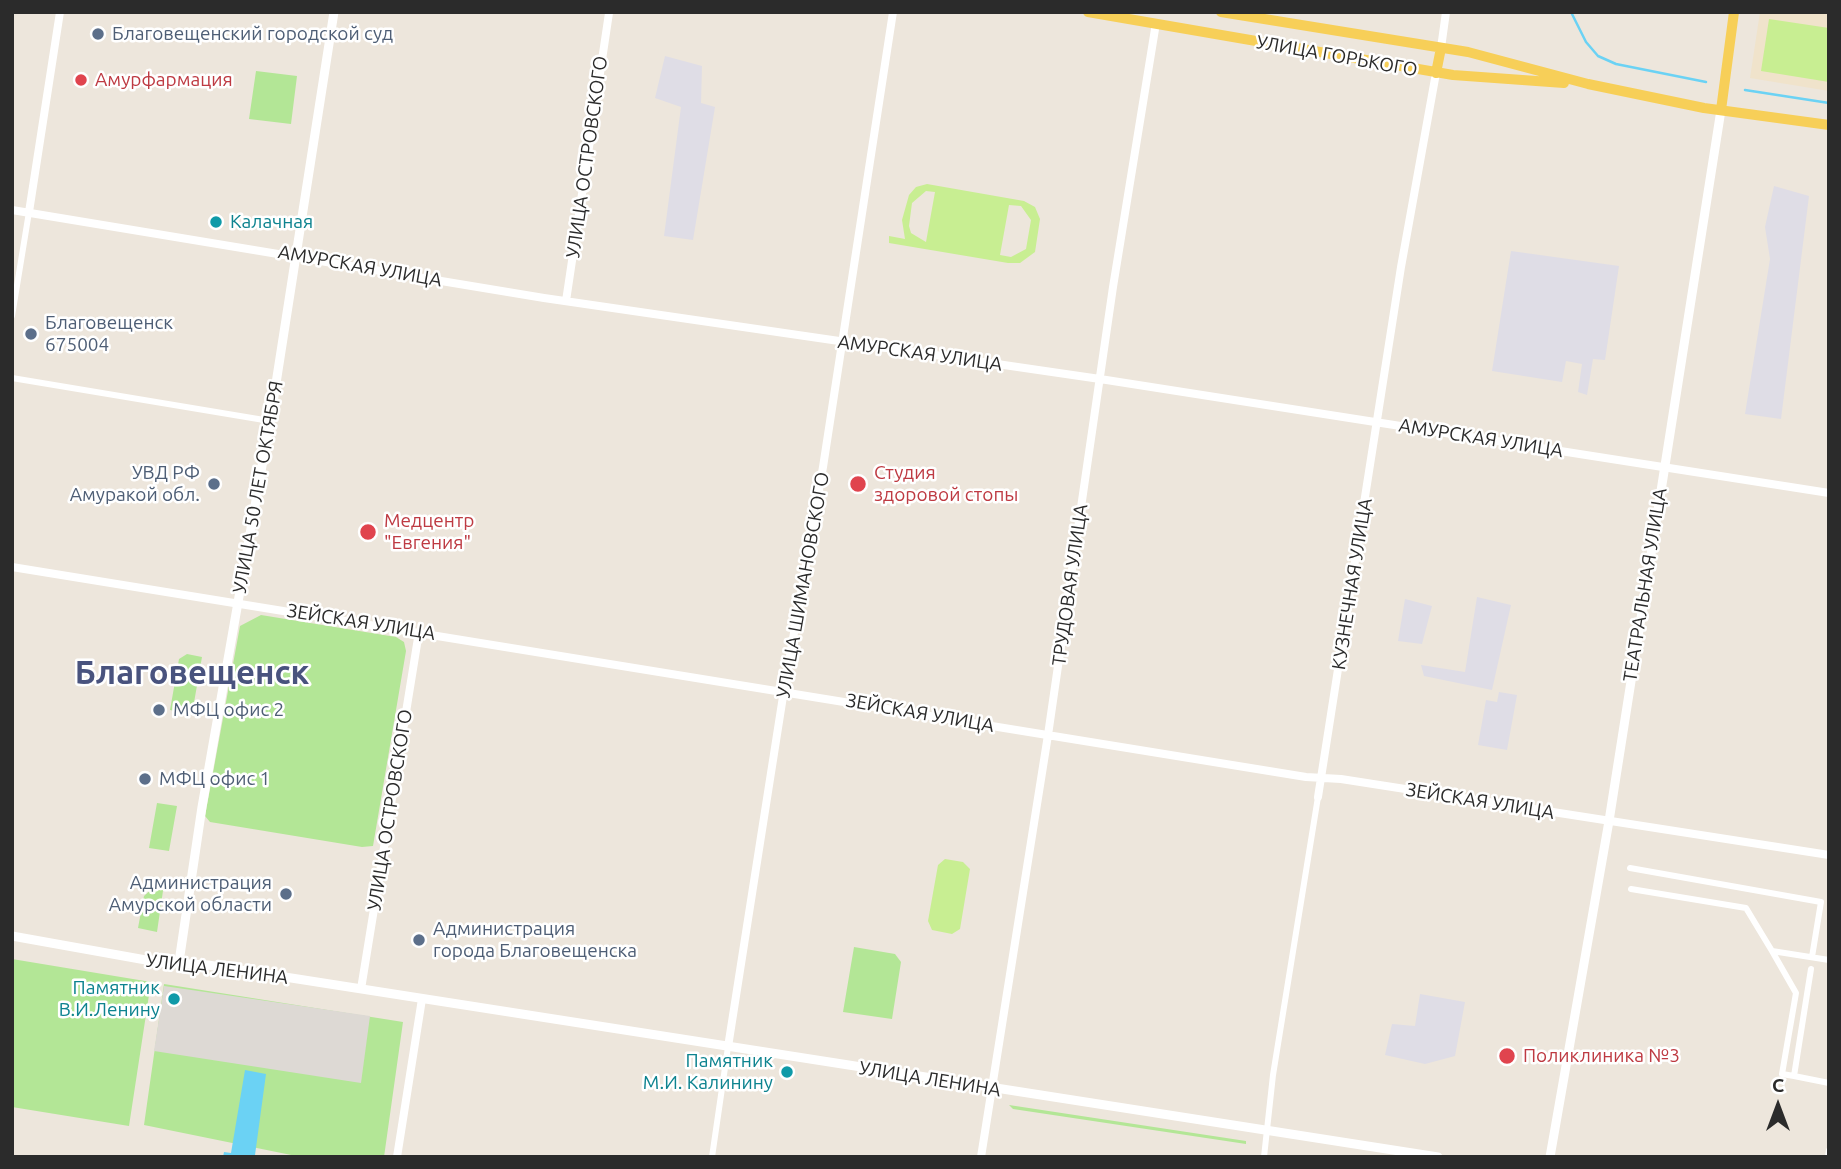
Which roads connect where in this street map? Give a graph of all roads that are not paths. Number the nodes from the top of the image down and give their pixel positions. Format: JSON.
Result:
{"nodes":[{"id":1,"x":60,"y":12,"type":"edge"},
{"id":2,"x":334,"y":12,"type":"edge"},
{"id":3,"x":893,"y":12,"type":"edge"},
{"id":4,"x":1088,"y":12,"type":"edge"},
{"id":5,"x":1221,"y":12,"type":"edge"},
{"id":6,"x":1446,"y":12,"type":"edge"},
{"id":7,"x":1734,"y":12,"type":"edge"},
{"id":8,"x":609,"y":13,"type":"edge"},
{"id":9,"x":1157,"y":18,"type":"edge"},
{"id":10,"x":1441,"y":48,"type":"junction"},
{"id":11,"x":1436,"y":73,"type":"junction"},
{"id":12,"x":1588,"y":84,"type":"junction"},
{"id":13,"x":1721,"y":110,"type":"junction"},
{"id":14,"x":1829,"y":125,"type":"edge"},
{"id":15,"x":12,"y":210,"type":"edge"},
{"id":16,"x":29,"y":212,"type":"junction"},
{"id":17,"x":297,"y":256,"type":"junction"},
{"id":18,"x":566,"y":301,"type":"junction"},
{"id":19,"x":12,"y":316,"type":"edge"},
{"id":20,"x":842,"y":342,"type":"junction"},
{"id":21,"x":12,"y":378,"type":"edge"},
{"id":22,"x":1100,"y":379,"type":"junction"},
{"id":23,"x":270,"y":421,"type":"junction"},
{"id":24,"x":1377,"y":422,"type":"junction"},
{"id":25,"x":1663,"y":466,"type":"junction"},
{"id":26,"x":1829,"y":493,"type":"edge"},
{"id":27,"x":12,"y":567,"type":"edge"},
{"id":28,"x":238,"y":602,"type":"junction"},
{"id":29,"x":419,"y":632,"type":"junction"},
{"id":30,"x":784,"y":690,"type":"junction"},
{"id":31,"x":1048,"y":735,"type":"junction"},
{"id":32,"x":1321,"y":779,"type":"junction"},
{"id":33,"x":1318,"y":797,"type":"joint"},
{"id":34,"x":1609,"y":821,"type":"junction"},
{"id":35,"x":1829,"y":855,"type":"edge"},
{"id":36,"x":1630,"y":868,"type":"dead end"},
{"id":37,"x":1631,"y":889,"type":"dead end"},
{"id":38,"x":12,"y":936,"type":"edge"},
{"id":39,"x":1772,"y":951,"type":"junction"},
{"id":40,"x":1812,"y":957,"type":"junction"},
{"id":41,"x":1829,"y":960,"type":"edge"},
{"id":42,"x":179,"y":962,"type":"junction"},
{"id":43,"x":1811,"y":969,"type":"dead end"},
{"id":44,"x":360,"y":989,"type":"junction"},
{"id":45,"x":422,"y":999,"type":"junction"},
{"id":46,"x":728,"y":1047,"type":"junction"},
{"id":47,"x":1794,"y":1076,"type":"junction"},
{"id":48,"x":1829,"y":1083,"type":"edge"},
{"id":49,"x":991,"y":1089,"type":"junction"},
{"id":50,"x":1267,"y":1132,"type":"junction"},
{"id":51,"x":1829,"y":1150,"type":"edge"},
{"id":52,"x":397,"y":1157,"type":"edge"},
{"id":53,"x":712,"y":1157,"type":"edge"},
{"id":54,"x":981,"y":1157,"type":"edge"},
{"id":55,"x":1264,"y":1157,"type":"edge"},
{"id":56,"x":1438,"y":1157,"type":"edge"},
{"id":57,"x":1550,"y":1157,"type":"edge"},
{"id":58,"x":1828,"y":1157,"type":"edge"}],
"edges":[{"from":1,"to":16,"type":"street"},
{"from":2,"to":17,"type":"main road","name":"УЛИЦА 50 ЛЕТ ОКТЯБРЯ"},
{"from":3,"to":20,"type":"street","name":"УЛИЦА ШИМАНОВСКОГО"},
{"from":4,"to":9,"type":"main road","name":"УЛИЦА ГОРЬКОГО"},
{"from":5,"to":10,"type":"main road","name":"УЛИЦА ГОРЬКОГО"},
{"from":6,"to":10,"type":"street","name":"КУЗНЕЧНАЯ УЛИЦА"},
{"from":7,"to":13,"type":"main road","name":"ТЕАТРАЛЬНАЯ УЛИЦА"},
{"from":8,"to":18,"type":"street","name":"УЛИЦА ОСТРОВСКОГО"},
{"from":9,"to":11,"type":"main road","name":"УЛИЦА ГОРЬКОГО"},
{"from":9,"to":22,"type":"street","name":"ТРУДОВАЯ УЛИЦА"},
{"from":10,"to":11,"type":"main road","name":"КУЗНЕЧНАЯ УЛИЦА"},
{"from":10,"to":12,"type":"main road","name":"УЛИЦА ГОРЬКОГО"},
{"from":11,"to":12,"type":"main road","name":"УЛИЦА ГОРЬКОГО"},
{"from":11,"to":24,"type":"street","name":"КУЗНЕЧНАЯ УЛИЦА"},
{"from":12,"to":13,"type":"main road","name":"УЛИЦА ГОРЬКОГО"},
{"from":13,"to":14,"type":"main road","name":"УЛИЦА ГОРЬКОГО"},
{"from":13,"to":25,"type":"main road","name":"ТЕАТРАЛЬНАЯ УЛИЦА"},
{"from":15,"to":16,"type":"street","name":"АМУРСКАЯ УЛИЦА"},
{"from":16,"to":17,"type":"street","name":"АМУРСКАЯ УЛИЦА"},
{"from":16,"to":19,"type":"street"},
{"from":17,"to":18,"type":"street","name":"АМУРСКАЯ УЛИЦА"},
{"from":17,"to":23,"type":"main road","name":"УЛИЦА 50 ЛЕТ ОКТЯБРЯ"},
{"from":18,"to":20,"type":"street","name":"АМУРСКАЯ УЛИЦА"},
{"from":20,"to":22,"type":"street","name":"АМУРСКАЯ УЛИЦА"},
{"from":20,"to":30,"type":"street","name":"УЛИЦА ШИМАНОВСКОГО"},
{"from":21,"to":23,"type":"street"},
{"from":22,"to":24,"type":"street","name":"АМУРСКАЯ УЛИЦА"},
{"from":22,"to":31,"type":"street","name":"ТРУДОВАЯ УЛИЦА"},
{"from":23,"to":28,"type":"main road","name":"УЛИЦА 50 ЛЕТ ОКТЯБРЯ"},
{"from":24,"to":25,"type":"street","name":"АМУРСКАЯ УЛИЦА"},
{"from":24,"to":32,"type":"street","name":"КУЗНЕЧНАЯ УЛИЦА"},
{"from":25,"to":26,"type":"street","name":"АМУРСКАЯ УЛИЦА"},
{"from":25,"to":34,"type":"main road","name":"ТЕАТРАЛЬНАЯ УЛИЦА"},
{"from":27,"to":28,"type":"street","name":"ЗЕЙСКАЯ УЛИЦА"},
{"from":28,"to":29,"type":"street","name":"ЗЕЙСКАЯ УЛИЦА"},
{"from":28,"to":42,"type":"main road","name":"УЛИЦА 50 ЛЕТ ОКТЯБРЯ"},
{"from":29,"to":30,"type":"street","name":"ЗЕЙСКАЯ УЛИЦА"},
{"from":29,"to":44,"type":"street","name":"УЛИЦА ОСТРОВСКОГО"},
{"from":30,"to":31,"type":"street","name":"ЗЕЙСКАЯ УЛИЦА"},
{"from":30,"to":46,"type":"street","name":"УЛИЦА ШИМАНОВСКОГО"},
{"from":31,"to":32,"type":"street","name":"ЗЕЙСКАЯ УЛИЦА"},
{"from":31,"to":49,"type":"street","name":"ТРУДОВАЯ УЛИЦА"},
{"from":32,"to":33,"type":"street","name":"КУЗНЕЧНАЯ УЛИЦА"},
{"from":32,"to":34,"type":"street","name":"ЗЕЙСКАЯ УЛИЦА"},
{"from":33,"to":50,"type":"street","name":"КУЗНЕЧНАЯ УЛИЦА"},
{"from":34,"to":35,"type":"street","name":"ЗЕЙСКАЯ УЛИЦА"},
{"from":34,"to":57,"type":"main road","name":"ТЕАТРАЛЬНАЯ УЛИЦА"},
{"from":36,"to":40,"type":"street"},
{"from":37,"to":39,"type":"street"},
{"from":38,"to":42,"type":"main road","name":"УЛИЦА ЛЕНИНА"},
{"from":39,"to":40,"type":"street"},
{"from":39,"to":47,"type":"street"},
{"from":40,"to":41,"type":"street"},
{"from":42,"to":44,"type":"main road","name":"УЛИЦА ЛЕНИНА"},
{"from":43,"to":47,"type":"street"},
{"from":44,"to":45,"type":"main road","name":"УЛИЦА ЛЕНИНА"},
{"from":45,"to":46,"type":"main road","name":"УЛИЦА ЛЕНИНА"},
{"from":45,"to":52,"type":"street"},
{"from":46,"to":49,"type":"main road","name":"УЛИЦА ЛЕНИНА"},
{"from":46,"to":53,"type":"street","name":"УЛИЦА ШИМАНОВСКОГО"},
{"from":47,"to":48,"type":"street"},
{"from":49,"to":50,"type":"main road","name":"УЛИЦА ЛЕНИНА"},
{"from":49,"to":54,"type":"street","name":"ТРУДОВАЯ УЛИЦА"},
{"from":50,"to":55,"type":"street","name":"КУЗНЕЧНАЯ УЛИЦА"},
{"from":50,"to":56,"type":"main road","name":"УЛИЦА ЛЕНИНА"},
{"from":51,"to":58,"type":"street"}]}
